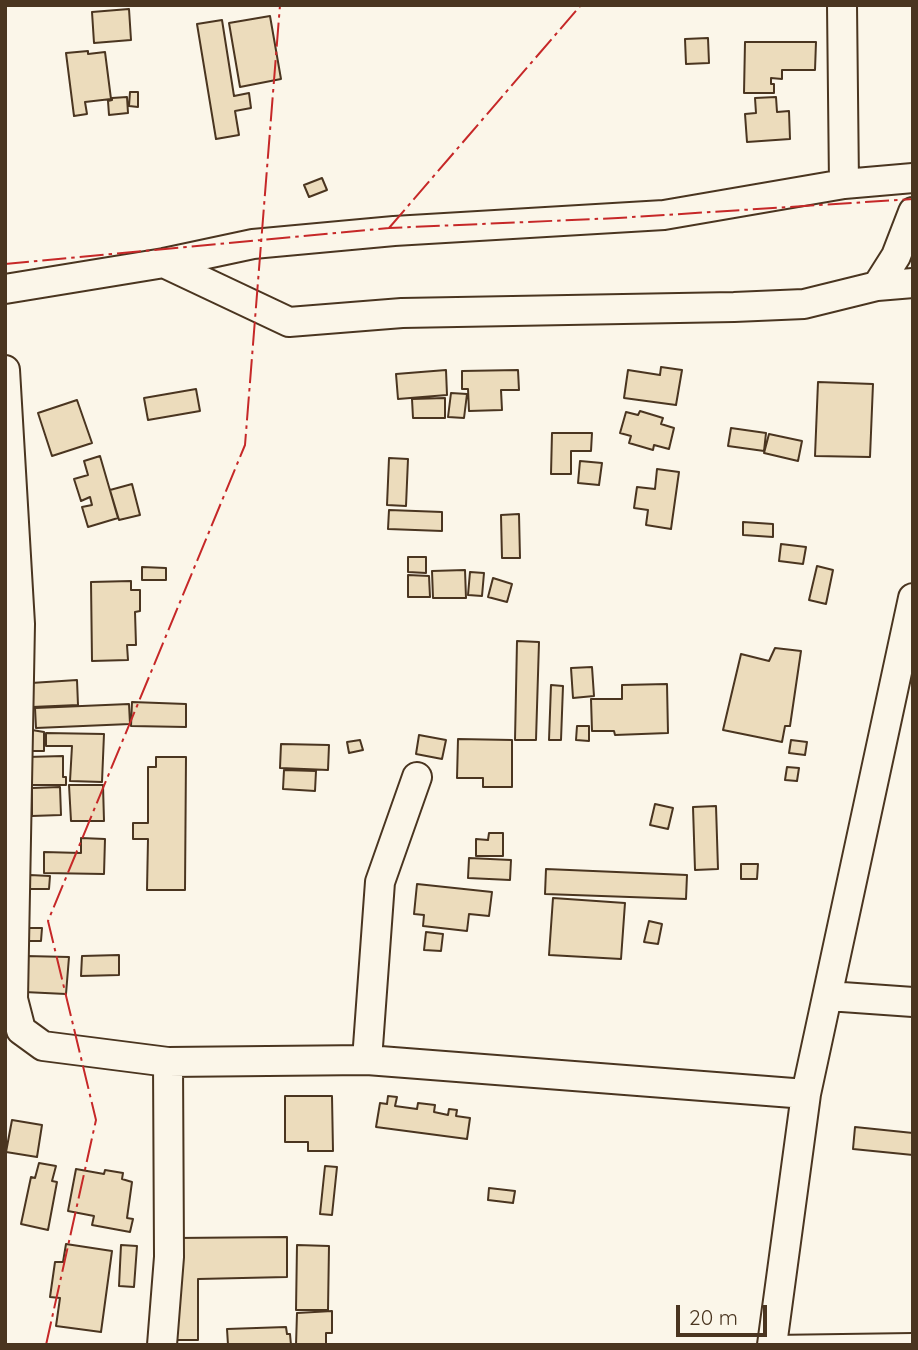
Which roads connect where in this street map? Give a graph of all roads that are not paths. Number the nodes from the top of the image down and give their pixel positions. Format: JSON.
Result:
{"nodes":[{"id":1,"x":842,"y":5,"type":"edge"},
{"id":2,"x":913,"y":178,"type":"edge"},
{"id":3,"x":844,"y":184,"type":"junction"},
{"id":4,"x":913,"y":212,"type":"edge"},
{"id":5,"x":164,"y":264,"type":"junction"},
{"id":6,"x":913,"y":283,"type":"edge"},
{"id":7,"x":877,"y":286,"type":"junction"},
{"id":8,"x":5,"y":289,"type":"edge"},
{"id":9,"x":5,"y":370,"type":"edge"},
{"id":10,"x":913,"y":598,"type":"edge"},
{"id":11,"x":417,"y":777,"type":"dead end"},
{"id":12,"x":828,"y":996,"type":"junction"},
{"id":13,"x":913,"y":1002,"type":"edge"},
{"id":14,"x":367,"y":1060,"type":"junction"},
{"id":15,"x":167,"y":1062,"type":"junction"},
{"id":16,"x":806,"y":1094,"type":"junction"},
{"id":17,"x":913,"y":1340,"type":"edge"},
{"id":18,"x":772,"y":1344,"type":"edge"},
{"id":19,"x":162,"y":1345,"type":"edge"}],
"edges":[{"from":1,"to":3,"type":"street"},
{"from":2,"to":3,"type":"street"},
{"from":3,"to":5,"type":"street"},
{"from":4,"to":7,"type":"street"},
{"from":5,"to":7,"type":"street"},
{"from":5,"to":8,"type":"street"},
{"from":6,"to":7,"type":"street"},
{"from":9,"to":15,"type":"street"},
{"from":10,"to":12,"type":"street"},
{"from":11,"to":14,"type":"street"},
{"from":12,"to":13,"type":"street"},
{"from":12,"to":16,"type":"street"},
{"from":14,"to":15,"type":"street"},
{"from":14,"to":16,"type":"street"},
{"from":15,"to":19,"type":"street"},
{"from":16,"to":18,"type":"street"},
{"from":17,"to":18,"type":"lane"}]}
